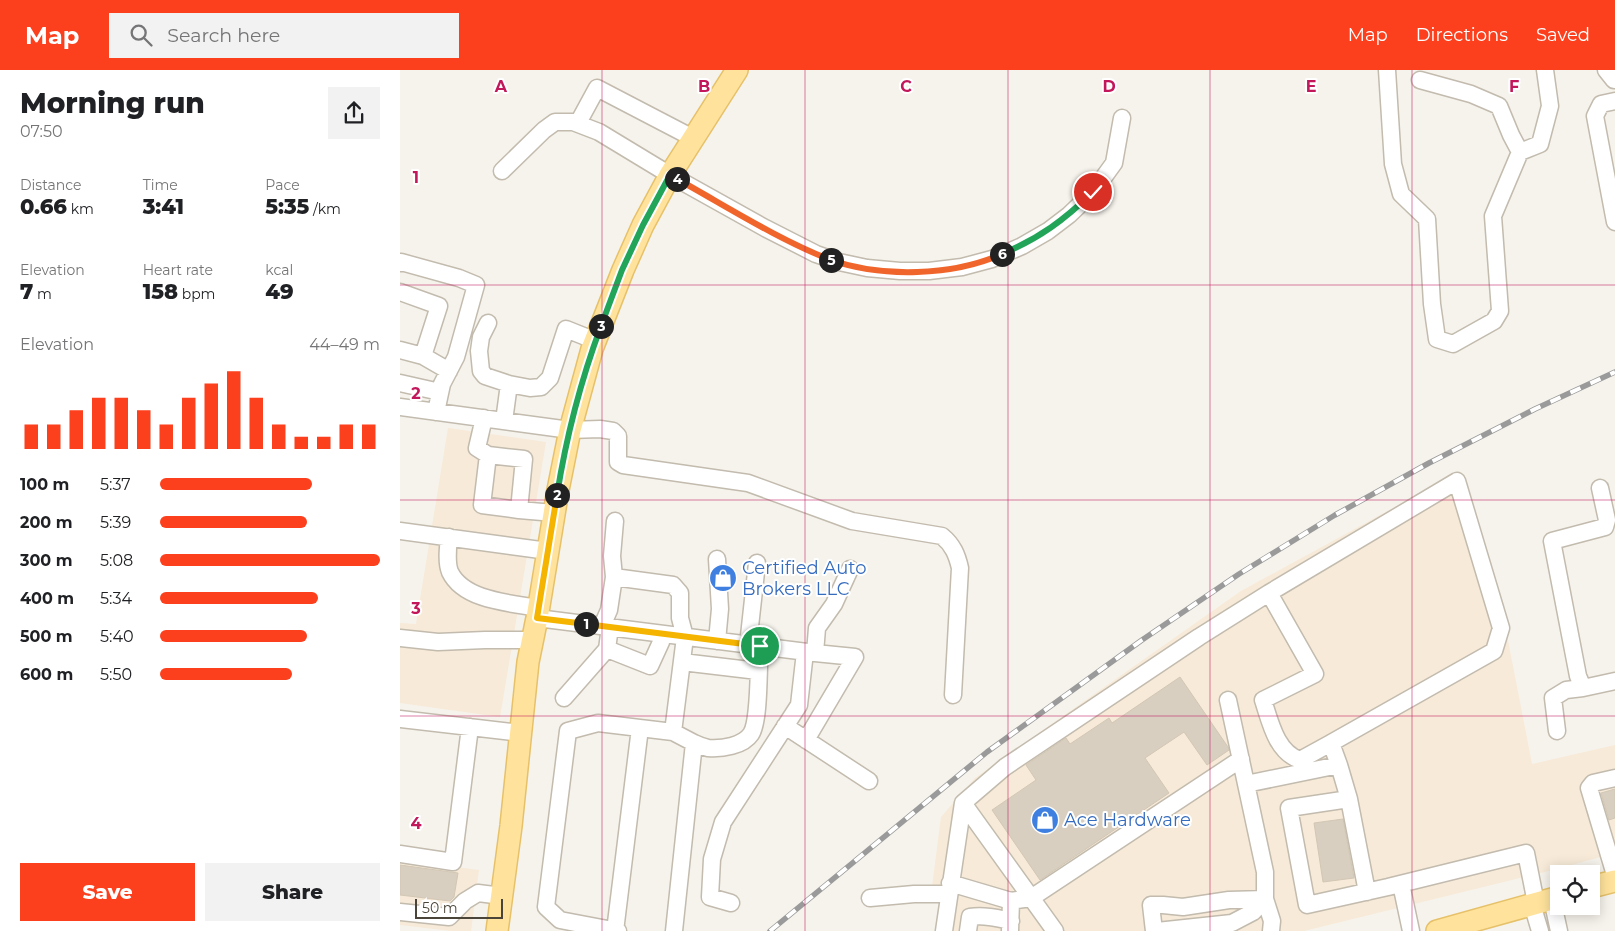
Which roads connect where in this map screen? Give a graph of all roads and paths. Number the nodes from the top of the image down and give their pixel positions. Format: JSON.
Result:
{"nodes":[{"id":1,"x":1387,"y":70,"type":"edge"},
{"id":2,"x":1545,"y":70,"type":"edge"},
{"id":3,"x":734,"y":71,"type":"edge"},
{"id":4,"x":1420,"y":80,"type":"dead end"},
{"id":5,"x":1615,"y":101,"type":"edge"},
{"id":6,"x":1122,"y":118,"type":"dead end"},
{"id":7,"x":578,"y":123,"type":"junction"},
{"id":8,"x":693,"y":138,"type":"junction"},
{"id":9,"x":1520,"y":152,"type":"junction"},
{"id":10,"x":502,"y":171,"type":"dead end"},
{"id":11,"x":670,"y":175,"type":"junction"},
{"id":12,"x":1615,"y":222,"type":"edge"},
{"id":13,"x":400,"y":263,"type":"edge"},
{"id":14,"x":400,"y":292,"type":"edge"},
{"id":15,"x":488,"y":323,"type":"dead end"},
{"id":16,"x":596,"y":341,"type":"junction"},
{"id":17,"x":400,"y":350,"type":"edge"},
{"id":18,"x":423,"y":356,"type":"junction"},
{"id":19,"x":449,"y":371,"type":"junction"},
{"id":20,"x":400,"y":383,"type":"edge"},
{"id":21,"x":509,"y":384,"type":"junction"},
{"id":22,"x":440,"y":392,"type":"junction"},
{"id":23,"x":400,"y":407,"type":"edge"},
{"id":24,"x":436,"y":412,"type":"junction"},
{"id":25,"x":484,"y":418,"type":"junction"},
{"id":26,"x":504,"y":421,"type":"junction"},
{"id":27,"x":570,"y":430,"type":"junction"},
{"id":28,"x":488,"y":455,"type":"junction"},
{"id":29,"x":1600,"y":488,"type":"dead end"},
{"id":30,"x":519,"y":510,"type":"junction"},
{"id":31,"x":554,"y":513,"type":"junction"},
{"id":32,"x":615,"y":521,"type":"dead end"},
{"id":33,"x":400,"y":531,"type":"edge"},
{"id":34,"x":449,"y":536,"type":"junction"},
{"id":35,"x":548,"y":551,"type":"junction"},
{"id":36,"x":717,"y":559,"type":"dead end"},
{"id":37,"x":757,"y":563,"type":"dead end"},
{"id":38,"x":850,"y":569,"type":"dead end"},
{"id":39,"x":614,"y":577,"type":"junction"},
{"id":40,"x":1269,"y":593,"type":"junction"},
{"id":41,"x":538,"y":613,"type":"junction"},
{"id":42,"x":606,"y":627,"type":"junction"},
{"id":43,"x":662,"y":634,"type":"junction"},
{"id":44,"x":685,"y":637,"type":"junction"},
{"id":45,"x":400,"y":638,"type":"edge"},
{"id":46,"x":533,"y":640,"type":"junction"},
{"id":47,"x":717,"y":641,"type":"junction"},
{"id":48,"x":754,"y":646,"type":"junction"},
{"id":49,"x":607,"y":649,"type":"junction"},
{"id":50,"x":810,"y":653,"type":"junction"},
{"id":51,"x":682,"y":662,"type":"junction"},
{"id":52,"x":758,"y":671,"type":"junction"},
{"id":53,"x":1615,"y":681,"type":"edge"},
{"id":54,"x":1583,"y":688,"type":"junction"},
{"id":55,"x":953,"y":695,"type":"dead end"},
{"id":56,"x":564,"y":698,"type":"dead end"},
{"id":57,"x":1228,"y":700,"type":"dead end"},
{"id":58,"x":400,"y":719,"type":"edge"},
{"id":59,"x":785,"y":726,"type":"junction"},
{"id":60,"x":470,"y":727,"type":"junction"},
{"id":61,"x":640,"y":728,"type":"junction"},
{"id":62,"x":672,"y":732,"type":"junction"},
{"id":63,"x":1557,"y":732,"type":"dead end"},
{"id":64,"x":521,"y":733,"type":"junction"},
{"id":65,"x":806,"y":740,"type":"junction"},
{"id":66,"x":1331,"y":742,"type":"junction"},
{"id":67,"x":694,"y":743,"type":"junction"},
{"id":68,"x":1241,"y":759,"type":"junction"},
{"id":69,"x":1339,"y":765,"type":"junction"},
{"id":70,"x":1615,"y":778,"type":"edge"},
{"id":71,"x":869,"y":781,"type":"dead end"},
{"id":72,"x":1246,"y":784,"type":"junction"},
{"id":73,"x":1349,"y":799,"type":"junction"},
{"id":74,"x":963,"y":803,"type":"junction"},
{"id":75,"x":400,"y":854,"type":"edge"},
{"id":76,"x":1615,"y":875,"type":"edge"},
{"id":77,"x":1615,"y":881,"type":"edge"},
{"id":78,"x":1401,"y":884,"type":"junction"},
{"id":79,"x":1600,"y":885,"type":"edge"},
{"id":80,"x":949,"y":889,"type":"junction"},
{"id":81,"x":1367,"y":892,"type":"junction"},
{"id":82,"x":502,"y":896,"type":"junction"},
{"id":83,"x":870,"y":898,"type":"dead end"},
{"id":84,"x":1031,"y":898,"type":"junction"},
{"id":85,"x":1265,"y":899,"type":"junction"},
{"id":86,"x":1011,"y":901,"type":"junction"},
{"id":87,"x":1545,"y":901,"type":"edge"},
{"id":88,"x":731,"y":903,"type":"dead end"},
{"id":89,"x":1183,"y":907,"type":"junction"},
{"id":90,"x":400,"y":912,"type":"edge"},
{"id":91,"x":448,"y":924,"type":"edge"},
{"id":92,"x":986,"y":924,"type":"edge"},
{"id":93,"x":1010,"y":926,"type":"edge"},
{"id":94,"x":1274,"y":928,"type":"edge"},
{"id":95,"x":497,"y":931,"type":"edge"},
{"id":96,"x":616,"y":931,"type":"edge"},
{"id":97,"x":674,"y":931,"type":"edge"},
{"id":98,"x":944,"y":931,"type":"edge"},
{"id":99,"x":968,"y":931,"type":"edge"},
{"id":100,"x":1055,"y":931,"type":"edge"},
{"id":101,"x":1155,"y":931,"type":"edge"},
{"id":102,"x":1411,"y":931,"type":"edge"},
{"id":103,"x":1437,"y":931,"type":"edge"},
{"id":104,"x":1540,"y":931,"type":"edge"},
{"id":105,"x":1559,"y":931,"type":"edge"}],
"edges":[{"from":1,"to":9,"type":"street"},
{"from":2,"to":9,"type":"street"},
{"from":3,"to":8,"type":"main road"},
{"from":4,"to":9,"type":"street"},
{"from":5,"to":12,"type":"street"},
{"from":6,"to":11,"type":"street"},
{"from":7,"to":8,"type":"street"},
{"from":7,"to":10,"type":"street"},
{"from":7,"to":11,"type":"street"},
{"from":8,"to":11,"type":"main road"},
{"from":11,"to":16,"type":"main road"},
{"from":13,"to":19,"type":"street"},
{"from":14,"to":18,"type":"street"},
{"from":15,"to":21,"type":"street"},
{"from":16,"to":21,"type":"street"},
{"from":16,"to":27,"type":"main road"},
{"from":17,"to":18,"type":"street"},
{"from":18,"to":19,"type":"street"},
{"from":19,"to":22,"type":"street"},
{"from":20,"to":22,"type":"street"},
{"from":21,"to":26,"type":"street"},
{"from":22,"to":24,"type":"street"},
{"from":23,"to":24,"type":"street"},
{"from":24,"to":25,"type":"street"},
{"from":25,"to":26,"type":"street"},
{"from":25,"to":28,"type":"street"},
{"from":26,"to":27,"type":"street"},
{"from":27,"to":31,"type":"main road"},
{"from":27,"to":55,"type":"street"},
{"from":28,"to":30,"type":"street"},
{"from":28,"to":30,"type":"street"},
{"from":29,"to":54,"type":"street"},
{"from":30,"to":31,"type":"street"},
{"from":31,"to":35,"type":"main road"},
{"from":32,"to":39,"type":"street"},
{"from":33,"to":34,"type":"street"},
{"from":34,"to":35,"type":"street"},
{"from":34,"to":41,"type":"street"},
{"from":35,"to":41,"type":"main road"},
{"from":36,"to":47,"type":"street"},
{"from":37,"to":48,"type":"street"},
{"from":38,"to":50,"type":"street"},
{"from":39,"to":42,"type":"street"},
{"from":39,"to":44,"type":"street"},
{"from":40,"to":66,"type":"street"},
{"from":40,"to":66,"type":"street"},
{"from":40,"to":74,"type":"street"},
{"from":41,"to":42,"type":"street"},
{"from":41,"to":46,"type":"main road"},
{"from":42,"to":43,"type":"street"},
{"from":42,"to":49,"type":"street"},
{"from":43,"to":44,"type":"street"},
{"from":43,"to":49,"type":"street"},
{"from":44,"to":47,"type":"street"},
{"from":44,"to":51,"type":"street"},
{"from":45,"to":46,"type":"street"},
{"from":46,"to":64,"type":"main road"},
{"from":47,"to":48,"type":"street"},
{"from":48,"to":50,"type":"street"},
{"from":48,"to":52,"type":"street"},
{"from":49,"to":56,"type":"street"},
{"from":50,"to":59,"type":"street"},
{"from":50,"to":65,"type":"street"},
{"from":51,"to":52,"type":"street"},
{"from":51,"to":62,"type":"street"},
{"from":52,"to":67,"type":"street"},
{"from":53,"to":54,"type":"street"},
{"from":54,"to":63,"type":"street"},
{"from":57,"to":68,"type":"street"},
{"from":58,"to":60,"type":"street"},
{"from":59,"to":65,"type":"street"},
{"from":59,"to":88,"type":"street"},
{"from":60,"to":64,"type":"street"},
{"from":60,"to":75,"type":"street"},
{"from":61,"to":62,"type":"street"},
{"from":61,"to":96,"type":"street"},
{"from":61,"to":96,"type":"street"},
{"from":62,"to":67,"type":"street"},
{"from":64,"to":82,"type":"main road"},
{"from":65,"to":71,"type":"street"},
{"from":66,"to":69,"type":"street"},
{"from":67,"to":97,"type":"street"},
{"from":68,"to":72,"type":"street"},
{"from":68,"to":84,"type":"street"},
{"from":69,"to":72,"type":"street"},
{"from":69,"to":73,"type":"street"},
{"from":70,"to":76,"type":"street"},
{"from":72,"to":85,"type":"street"},
{"from":73,"to":81,"type":"street"},
{"from":73,"to":81,"type":"street"},
{"from":74,"to":80,"type":"street"},
{"from":74,"to":84,"type":"street"},
{"from":77,"to":79,"type":"main road"},
{"from":78,"to":81,"type":"street"},
{"from":78,"to":87,"type":"street"},
{"from":78,"to":102,"type":"street"},
{"from":80,"to":83,"type":"street"},
{"from":80,"to":86,"type":"street"},
{"from":80,"to":98,"type":"street"},
{"from":82,"to":91,"type":"street"},
{"from":82,"to":95,"type":"main road"},
{"from":84,"to":86,"type":"street"},
{"from":84,"to":100,"type":"street"},
{"from":85,"to":89,"type":"street"},
{"from":85,"to":94,"type":"street"},
{"from":85,"to":101,"type":"street"},
{"from":86,"to":93,"type":"street"},
{"from":87,"to":103,"type":"main road"},
{"from":87,"to":104,"type":"street"},
{"from":87,"to":105,"type":"street"},
{"from":89,"to":101,"type":"street"},
{"from":89,"to":101,"type":"street"},
{"from":90,"to":91,"type":"street"},
{"from":92,"to":93,"type":"street"},
{"from":92,"to":99,"type":"street"}]}
